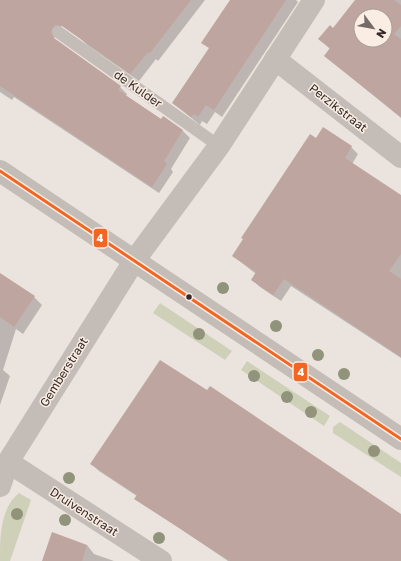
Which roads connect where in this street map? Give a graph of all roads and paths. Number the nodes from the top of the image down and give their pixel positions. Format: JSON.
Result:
{"nodes":[{"id":1,"x":314,"y":0,"type":"edge"},
{"id":2,"x":58,"y":32,"type":"dead end"},
{"id":3,"x":275,"y":59,"type":"junction"},
{"id":4,"x":219,"y":146,"type":"junction"},
{"id":5,"x":401,"y":156,"type":"edge"},
{"id":6,"x":0,"y":171,"type":"edge"},
{"id":7,"x":134,"y":260,"type":"junction"},
{"id":8,"x":401,"y":438,"type":"edge"},
{"id":9,"x":8,"y":462,"type":"junction"},
{"id":10,"x":0,"y":486,"type":"edge"},
{"id":11,"x":160,"y":561,"type":"edge"}],
"edges":[{"from":1,"to":3,"type":"street"},
{"from":2,"to":4,"type":"lane","name":"de Kulder"},
{"from":3,"to":4,"type":"street"},
{"from":3,"to":5,"type":"street","name":"Perzikstraat"},
{"from":4,"to":7,"type":"street"},
{"from":6,"to":7,"type":"street"},
{"from":7,"to":8,"type":"street"},
{"from":7,"to":9,"type":"street","name":"Gemberstraat"},
{"from":9,"to":10,"type":"street","name":"Gemberstraat"},
{"from":9,"to":11,"type":"street","name":"Druivenstraat"}]}
